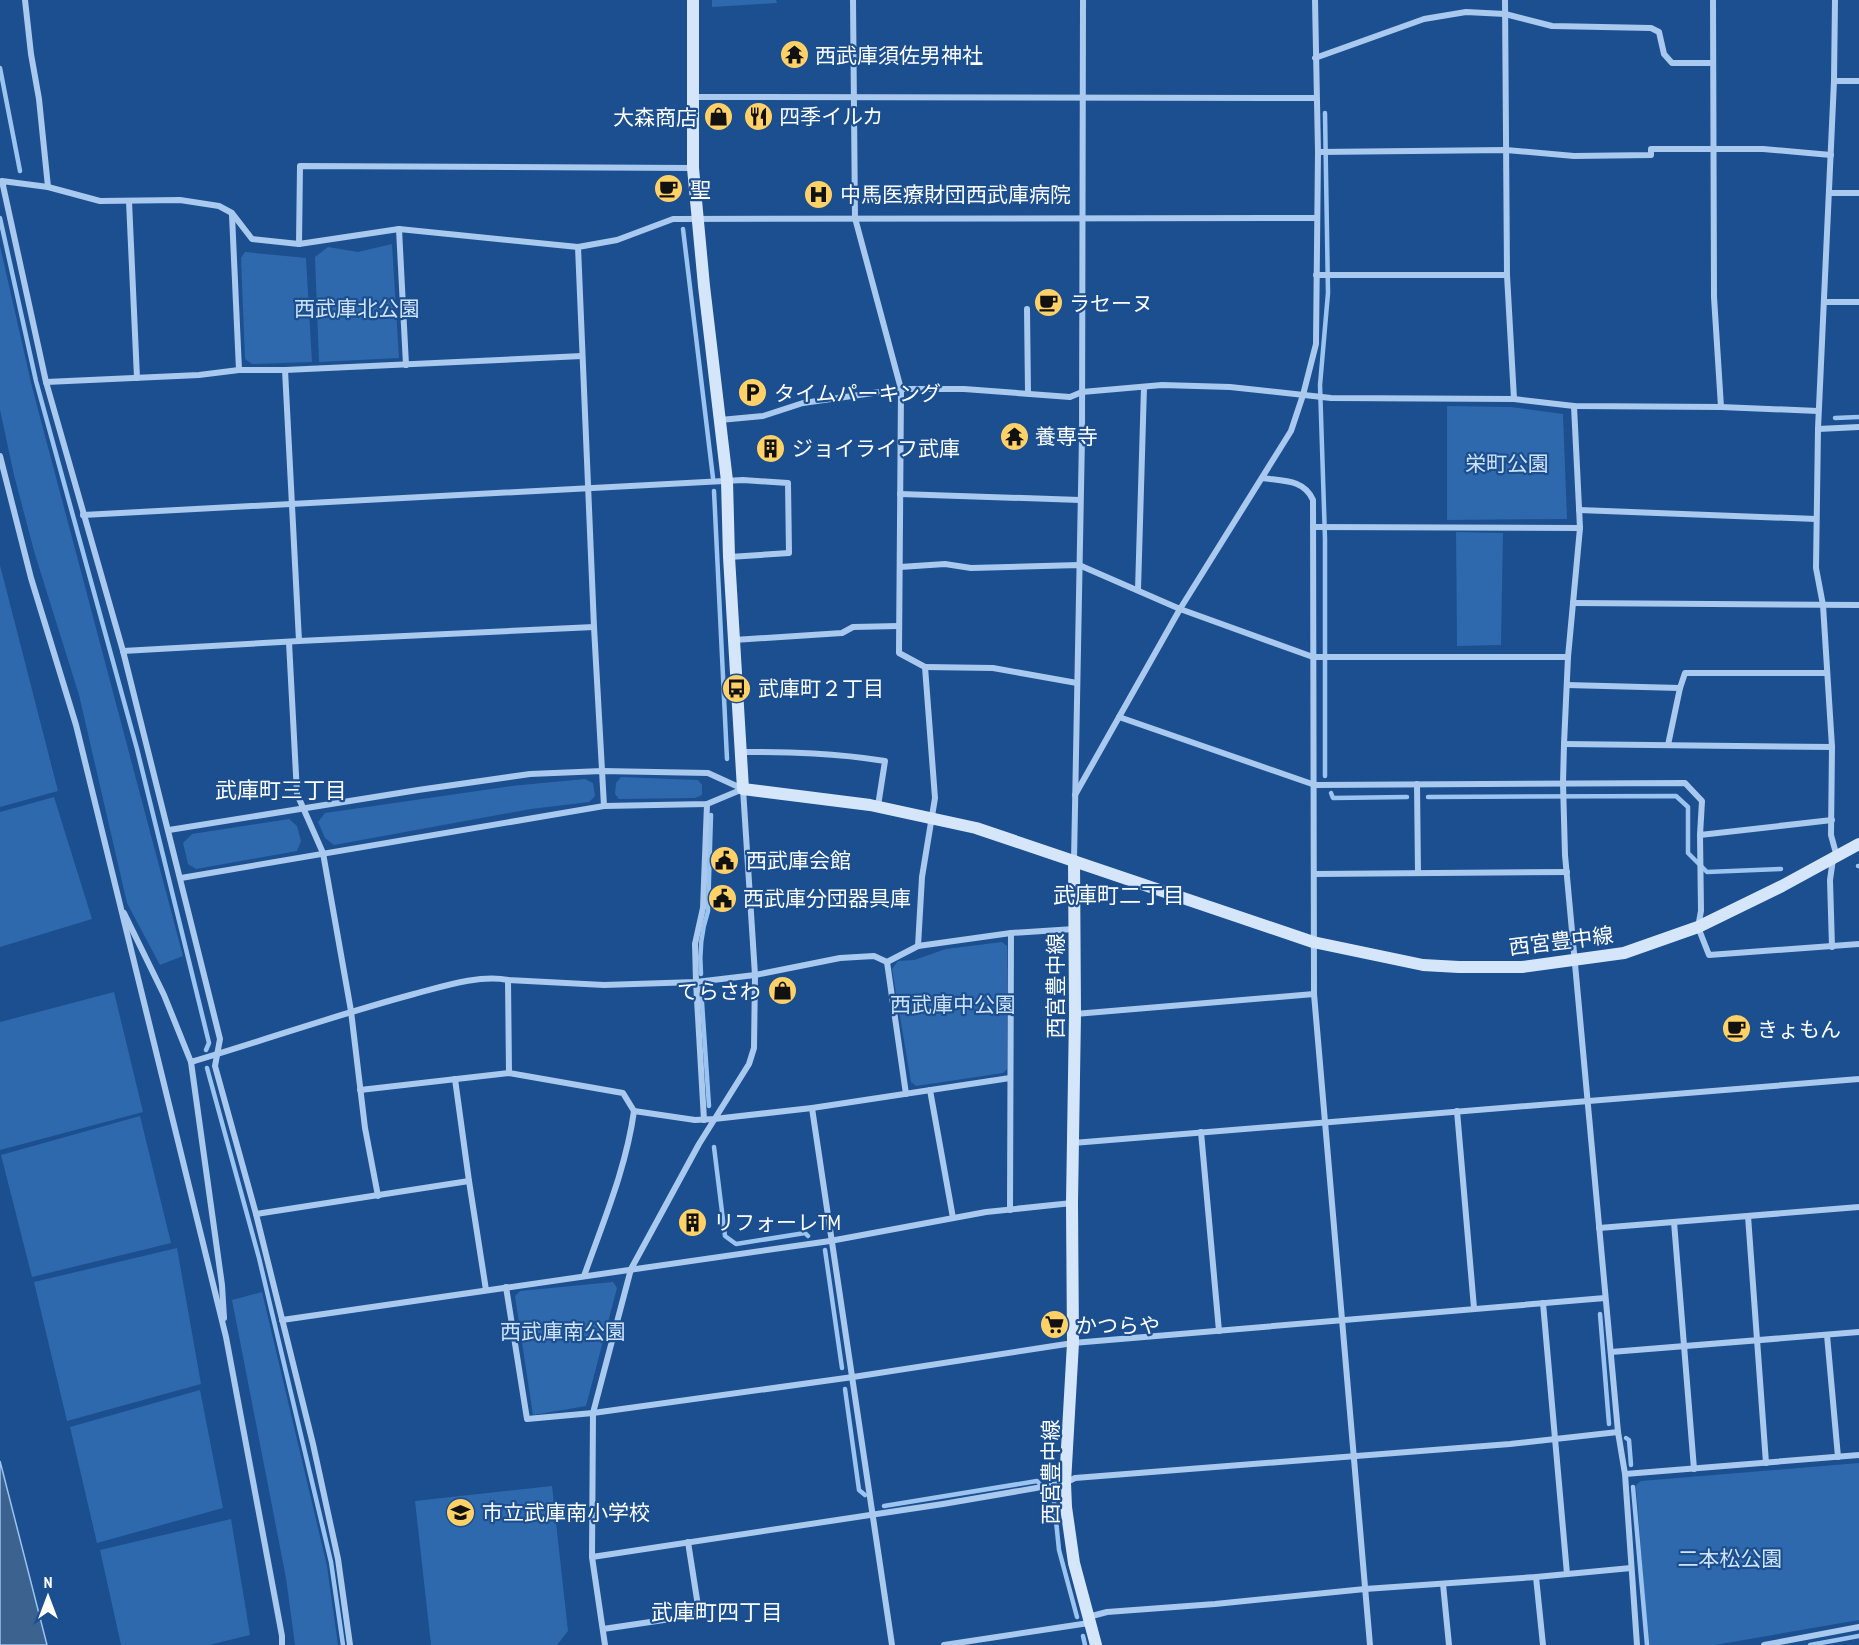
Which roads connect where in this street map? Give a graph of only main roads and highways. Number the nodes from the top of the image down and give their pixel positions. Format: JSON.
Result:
{"nodes":[{"id":1,"x":693,"y":0,"type":"edge"},
{"id":2,"x":1859,"y":844,"type":"edge"},
{"id":3,"x":1074,"y":861,"type":"junction"},
{"id":4,"x":1096,"y":1645,"type":"edge"}],
"edges":[{"from":1,"to":3,"type":"main road"},
{"from":2,"to":3,"type":"main road","name":"西宮豊中線"},
{"from":3,"to":4,"type":"main road","name":"西宮豊中線"}]}
